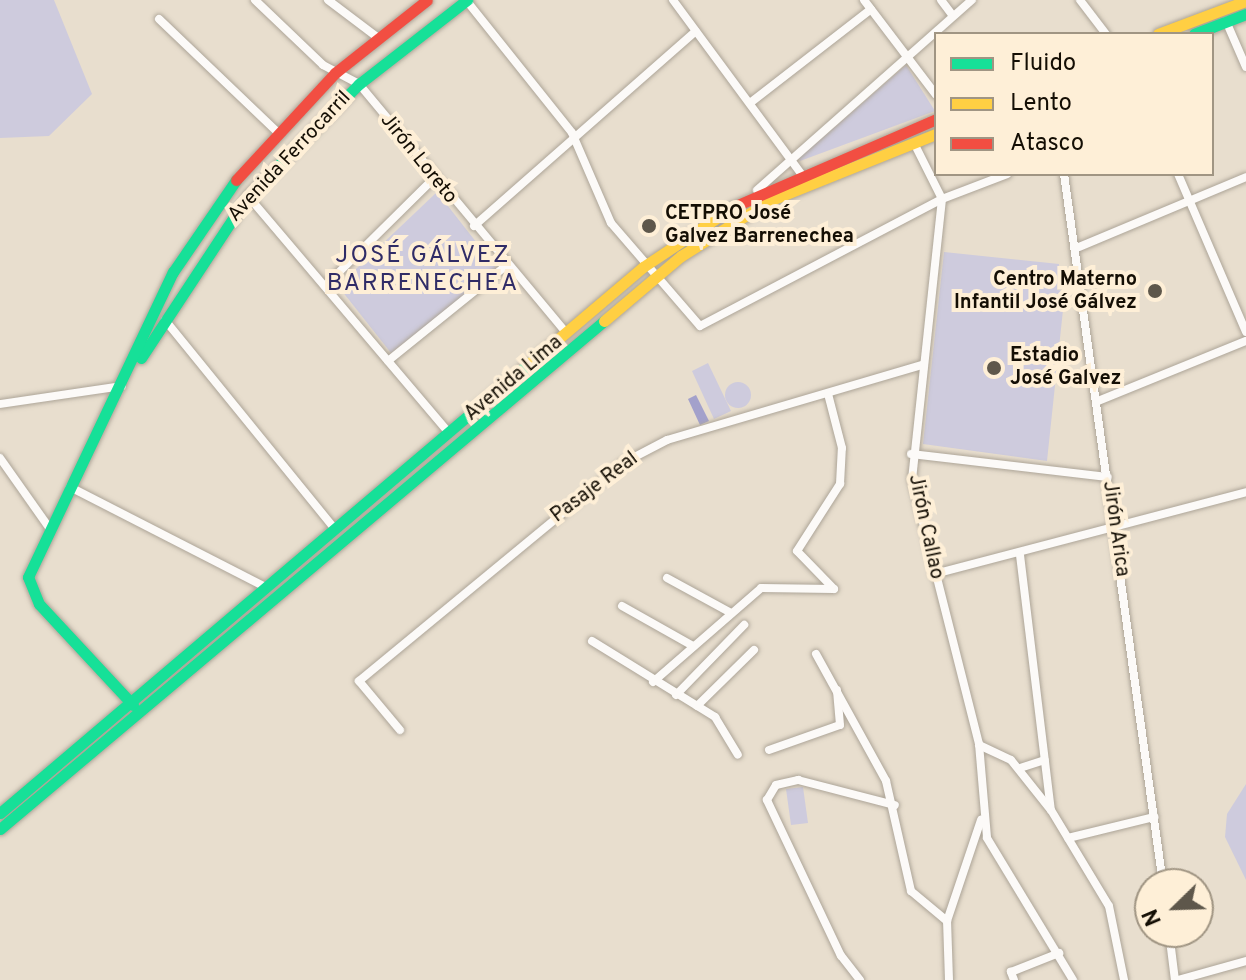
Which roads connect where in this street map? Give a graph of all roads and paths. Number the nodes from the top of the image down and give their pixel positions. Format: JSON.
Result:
{"nodes":[{"id":1,"x":255,"y":0,"type":"edge"},
{"id":2,"x":328,"y":0,"type":"edge"},
{"id":3,"x":427,"y":0,"type":"edge"},
{"id":4,"x":466,"y":0,"type":"edge"},
{"id":5,"x":673,"y":0,"type":"edge"},
{"id":6,"x":864,"y":0,"type":"edge"},
{"id":7,"x":941,"y":0,"type":"edge"},
{"id":8,"x":972,"y":0,"type":"edge"},
{"id":9,"x":1080,"y":0,"type":"edge"},
{"id":10,"x":1212,"y":0,"type":"edge"},
{"id":11,"x":1246,"y":1,"type":"edge"},
{"id":12,"x":871,"y":9,"type":"junction"},
{"id":13,"x":1246,"y":14,"type":"edge"},
{"id":14,"x":953,"y":16,"type":"junction"},
{"id":15,"x":1223,"y":16,"type":"junction"},
{"id":16,"x":159,"y":19,"type":"dead end"},
{"id":17,"x":696,"y":31,"type":"junction"},
{"id":18,"x":935,"y":32,"type":"edge"},
{"id":19,"x":1104,"y":32,"type":"edge"},
{"id":20,"x":1165,"y":32,"type":"edge"},
{"id":21,"x":1197,"y":32,"type":"edge"},
{"id":22,"x":934,"y":33,"type":"edge"},
{"id":23,"x":377,"y":37,"type":"junction"},
{"id":24,"x":907,"y":57,"type":"junction"},
{"id":25,"x":1246,"y":67,"type":"edge"},
{"id":26,"x":335,"y":73,"type":"junction"},
{"id":27,"x":359,"y":84,"type":"junction"},
{"id":28,"x":934,"y":92,"type":"edge"},
{"id":29,"x":750,"y":103,"type":"junction"},
{"id":30,"x":934,"y":120,"type":"edge"},
{"id":31,"x":276,"y":131,"type":"junction"},
{"id":32,"x":572,"y":133,"type":"junction"},
{"id":33,"x":934,"y":135,"type":"edge"},
{"id":34,"x":914,"y":143,"type":"junction"},
{"id":35,"x":789,"y":157,"type":"junction"},
{"id":36,"x":799,"y":171,"type":"junction"},
{"id":37,"x":1002,"y":176,"type":"edge"},
{"id":38,"x":1064,"y":176,"type":"edge"},
{"id":39,"x":1179,"y":176,"type":"edge"},
{"id":40,"x":1246,"y":177,"type":"edge"},
{"id":41,"x":433,"y":179,"type":"junction"},
{"id":42,"x":808,"y":183,"type":"junction"},
{"id":43,"x":755,"y":192,"type":"junction"},
{"id":44,"x":248,"y":196,"type":"junction"},
{"id":45,"x":942,"y":199,"type":"junction"},
{"id":46,"x":1189,"y":201,"type":"junction"},
{"id":47,"x":474,"y":226,"type":"junction"},
{"id":48,"x":1079,"y":247,"type":"junction"},
{"id":49,"x":507,"y":265,"type":"junction"},
{"id":50,"x":643,"y":267,"type":"junction"},
{"id":51,"x":655,"y":276,"type":"junction"},
{"id":52,"x":325,"y":286,"type":"junction"},
{"id":53,"x":165,"y":320,"type":"junction"},
{"id":54,"x":1246,"y":332,"type":"edge"},
{"id":55,"x":567,"y":334,"type":"junction"},
{"id":56,"x":1246,"y":341,"type":"edge"},
{"id":57,"x":388,"y":361,"type":"junction"},
{"id":58,"x":922,"y":365,"type":"junction"},
{"id":59,"x":123,"y":385,"type":"junction"},
{"id":60,"x":828,"y":394,"type":"junction"},
{"id":61,"x":1098,"y":401,"type":"junction"},
{"id":62,"x":0,"y":404,"type":"edge"},
{"id":63,"x":449,"y":433,"type":"junction"},
{"id":64,"x":911,"y":454,"type":"junction"},
{"id":65,"x":0,"y":458,"type":"edge"},
{"id":66,"x":1108,"y":477,"type":"junction"},
{"id":67,"x":70,"y":487,"type":"junction"},
{"id":68,"x":1246,"y":492,"type":"edge"},
{"id":69,"x":50,"y":529,"type":"junction"},
{"id":70,"x":335,"y":529,"type":"junction"},
{"id":71,"x":1114,"y":529,"type":"junction"},
{"id":72,"x":1020,"y":555,"type":"junction"},
{"id":73,"x":934,"y":574,"type":"junction"},
{"id":74,"x":667,"y":578,"type":"dead end"},
{"id":75,"x":265,"y":587,"type":"junction"},
{"id":76,"x":622,"y":606,"type":"dead end"},
{"id":77,"x":729,"y":612,"type":"junction"},
{"id":78,"x":744,"y":625,"type":"dead end"},
{"id":79,"x":592,"y":641,"type":"dead end"},
{"id":80,"x":693,"y":646,"type":"junction"},
{"id":81,"x":754,"y":650,"type":"dead end"},
{"id":82,"x":816,"y":654,"type":"dead end"},
{"id":83,"x":653,"y":682,"type":"junction"},
{"id":84,"x":837,"y":688,"type":"junction"},
{"id":85,"x":676,"y":695,"type":"junction"},
{"id":86,"x":697,"y":706,"type":"junction"},
{"id":87,"x":135,"y":707,"type":"junction"},
{"id":88,"x":400,"y":730,"type":"dead end"},
{"id":89,"x":979,"y":744,"type":"junction"},
{"id":90,"x":769,"y":750,"type":"dead end"},
{"id":91,"x":738,"y":755,"type":"dead end"},
{"id":92,"x":1045,"y":760,"type":"junction"},
{"id":93,"x":1020,"y":768,"type":"junction"},
{"id":94,"x":895,"y":805,"type":"junction"},
{"id":95,"x":1051,"y":810,"type":"junction"},
{"id":96,"x":0,"y":813,"type":"edge"},
{"id":97,"x":1154,"y":817,"type":"junction"},
{"id":98,"x":981,"y":819,"type":"junction"},
{"id":99,"x":0,"y":829,"type":"edge"},
{"id":100,"x":1068,"y":838,"type":"junction"},
{"id":101,"x":1161,"y":868,"type":"edge"},
{"id":102,"x":947,"y":921,"type":"junction"},
{"id":103,"x":1171,"y":948,"type":"edge"},
{"id":104,"x":1059,"y":953,"type":"junction"},
{"id":105,"x":1246,"y":961,"type":"edge"},
{"id":106,"x":860,"y":980,"type":"edge"},
{"id":107,"x":949,"y":980,"type":"edge"},
{"id":108,"x":1014,"y":980,"type":"edge"},
{"id":109,"x":1073,"y":980,"type":"edge"},
{"id":110,"x":1124,"y":980,"type":"edge"},
{"id":111,"x":1176,"y":980,"type":"edge"}],
"edges":[{"from":1,"to":26,"type":"street","name":"Jirón Loreto"},
{"from":2,"to":23,"type":"street"},
{"from":3,"to":23,"type":"main road","name":"Avenida Ferrocarril"},
{"from":4,"to":27,"type":"main road","name":"Avenida Ferrocarril"},
{"from":4,"to":32,"type":"street"},
{"from":5,"to":17,"type":"street"},
{"from":6,"to":12,"type":"street"},
{"from":7,"to":14,"type":"street"},
{"from":8,"to":14,"type":"street"},
{"from":9,"to":19,"type":"street"},
{"from":10,"to":15,"type":"street"},
{"from":11,"to":15,"type":"main road"},
{"from":12,"to":24,"type":"street"},
{"from":12,"to":29,"type":"street"},
{"from":13,"to":15,"type":"main road"},
{"from":14,"to":18,"type":"street"},
{"from":15,"to":20,"type":"main road"},
{"from":15,"to":21,"type":"main road"},
{"from":15,"to":25,"type":"street"},
{"from":16,"to":31,"type":"street"},
{"from":17,"to":29,"type":"street"},
{"from":17,"to":32,"type":"street"},
{"from":22,"to":24,"type":"street"},
{"from":23,"to":26,"type":"main road","name":"Avenida Ferrocarril"},
{"from":24,"to":28,"type":"street"},
{"from":24,"to":35,"type":"street"},
{"from":26,"to":27,"type":"street","name":"Jirón Loreto"},
{"from":26,"to":31,"type":"main road","name":"Avenida Ferrocarril"},
{"from":27,"to":41,"type":"street","name":"Jirón Loreto"},
{"from":27,"to":44,"type":"main road","name":"Avenida Ferrocarril"},
{"from":29,"to":35,"type":"street"},
{"from":30,"to":36,"type":"main road","name":"Avenida Lima"},
{"from":31,"to":59,"type":"main road","name":"Avenida Ferrocarril"},
{"from":32,"to":47,"type":"street"},
{"from":32,"to":50,"type":"street"},
{"from":33,"to":34,"type":"main road","name":"Avenida Lima"},
{"from":34,"to":42,"type":"main road","name":"Avenida Lima"},
{"from":34,"to":45,"type":"street"},
{"from":35,"to":36,"type":"street"},
{"from":35,"to":43,"type":"street"},
{"from":36,"to":42,"type":"street"},
{"from":36,"to":43,"type":"main road","name":"Avenida Lima"},
{"from":37,"to":45,"type":"street"},
{"from":38,"to":48,"type":"street","name":"Jirón Arica"},
{"from":39,"to":46,"type":"street"},
{"from":40,"to":46,"type":"street"},
{"from":41,"to":47,"type":"street","name":"Jirón Loreto"},
{"from":41,"to":52,"type":"street"},
{"from":42,"to":51,"type":"main road","name":"Avenida Lima"},
{"from":43,"to":50,"type":"main road","name":"Avenida Lima"},
{"from":44,"to":52,"type":"street"},
{"from":44,"to":53,"type":"main road","name":"Avenida Ferrocarril"},
{"from":45,"to":51,"type":"street"},
{"from":45,"to":58,"type":"street","name":"Jirón Callao"},
{"from":46,"to":48,"type":"street"},
{"from":46,"to":54,"type":"street"},
{"from":47,"to":49,"type":"street","name":"Jirón Loreto"},
{"from":48,"to":61,"type":"street","name":"Jirón Arica"},
{"from":49,"to":55,"type":"street","name":"Jirón Loreto"},
{"from":49,"to":57,"type":"street"},
{"from":50,"to":51,"type":"street"},
{"from":50,"to":55,"type":"main road","name":"Avenida Lima"},
{"from":51,"to":87,"type":"main road","name":"Avenida Lima"},
{"from":52,"to":57,"type":"street"},
{"from":53,"to":59,"type":"main road","name":"Avenida Ferrocarril"},
{"from":53,"to":70,"type":"street"},
{"from":55,"to":63,"type":"main road","name":"Avenida Lima"},
{"from":56,"to":61,"type":"street"},
{"from":57,"to":63,"type":"street"},
{"from":58,"to":60,"type":"street","name":"Pasaje Real"},
{"from":58,"to":64,"type":"street","name":"Jirón Callao"},
{"from":59,"to":62,"type":"street"},
{"from":59,"to":67,"type":"main road","name":"Avenida Ferrocarril"},
{"from":60,"to":77,"type":"street"},
{"from":60,"to":88,"type":"street","name":"Pasaje Real"},
{"from":61,"to":66,"type":"street","name":"Jirón Arica"},
{"from":63,"to":70,"type":"main road","name":"Avenida Lima"},
{"from":64,"to":66,"type":"street"},
{"from":64,"to":73,"type":"street","name":"Jirón Callao"},
{"from":65,"to":69,"type":"street"},
{"from":66,"to":71,"type":"street","name":"Jirón Arica"},
{"from":67,"to":69,"type":"main road","name":"Avenida Ferrocarril"},
{"from":67,"to":75,"type":"street"},
{"from":68,"to":71,"type":"street"},
{"from":69,"to":87,"type":"main road","name":"Avenida Ferrocarril"},
{"from":70,"to":75,"type":"main road","name":"Avenida Lima"},
{"from":71,"to":72,"type":"street"},
{"from":71,"to":97,"type":"street","name":"Jirón Arica"},
{"from":72,"to":73,"type":"street"},
{"from":72,"to":92,"type":"street"},
{"from":73,"to":89,"type":"street","name":"Jirón Callao"},
{"from":74,"to":77,"type":"street"},
{"from":75,"to":87,"type":"main road","name":"Avenida Lima"},
{"from":76,"to":80,"type":"street"},
{"from":77,"to":80,"type":"street"},
{"from":78,"to":85,"type":"street"},
{"from":79,"to":83,"type":"street"},
{"from":80,"to":83,"type":"street"},
{"from":81,"to":86,"type":"street"},
{"from":82,"to":84,"type":"street"},
{"from":83,"to":85,"type":"street"},
{"from":84,"to":90,"type":"street"},
{"from":84,"to":94,"type":"street"},
{"from":85,"to":86,"type":"street"},
{"from":86,"to":91,"type":"street"},
{"from":87,"to":96,"type":"main road"},
{"from":87,"to":99,"type":"main road"},
{"from":89,"to":93,"type":"street"},
{"from":89,"to":98,"type":"street","name":"Jirón Callao"},
{"from":92,"to":93,"type":"street"},
{"from":92,"to":95,"type":"street"},
{"from":93,"to":95,"type":"street"},
{"from":94,"to":102,"type":"street"},
{"from":94,"to":106,"type":"street"},
{"from":95,"to":100,"type":"street"},
{"from":97,"to":100,"type":"street"},
{"from":97,"to":101,"type":"street","name":"Jirón Arica"},
{"from":98,"to":102,"type":"street"},
{"from":98,"to":104,"type":"street"},
{"from":100,"to":110,"type":"street"},
{"from":102,"to":107,"type":"street"},
{"from":103,"to":111,"type":"street"},
{"from":104,"to":108,"type":"street"},
{"from":104,"to":109,"type":"street"},
{"from":105,"to":111,"type":"street"}]}
